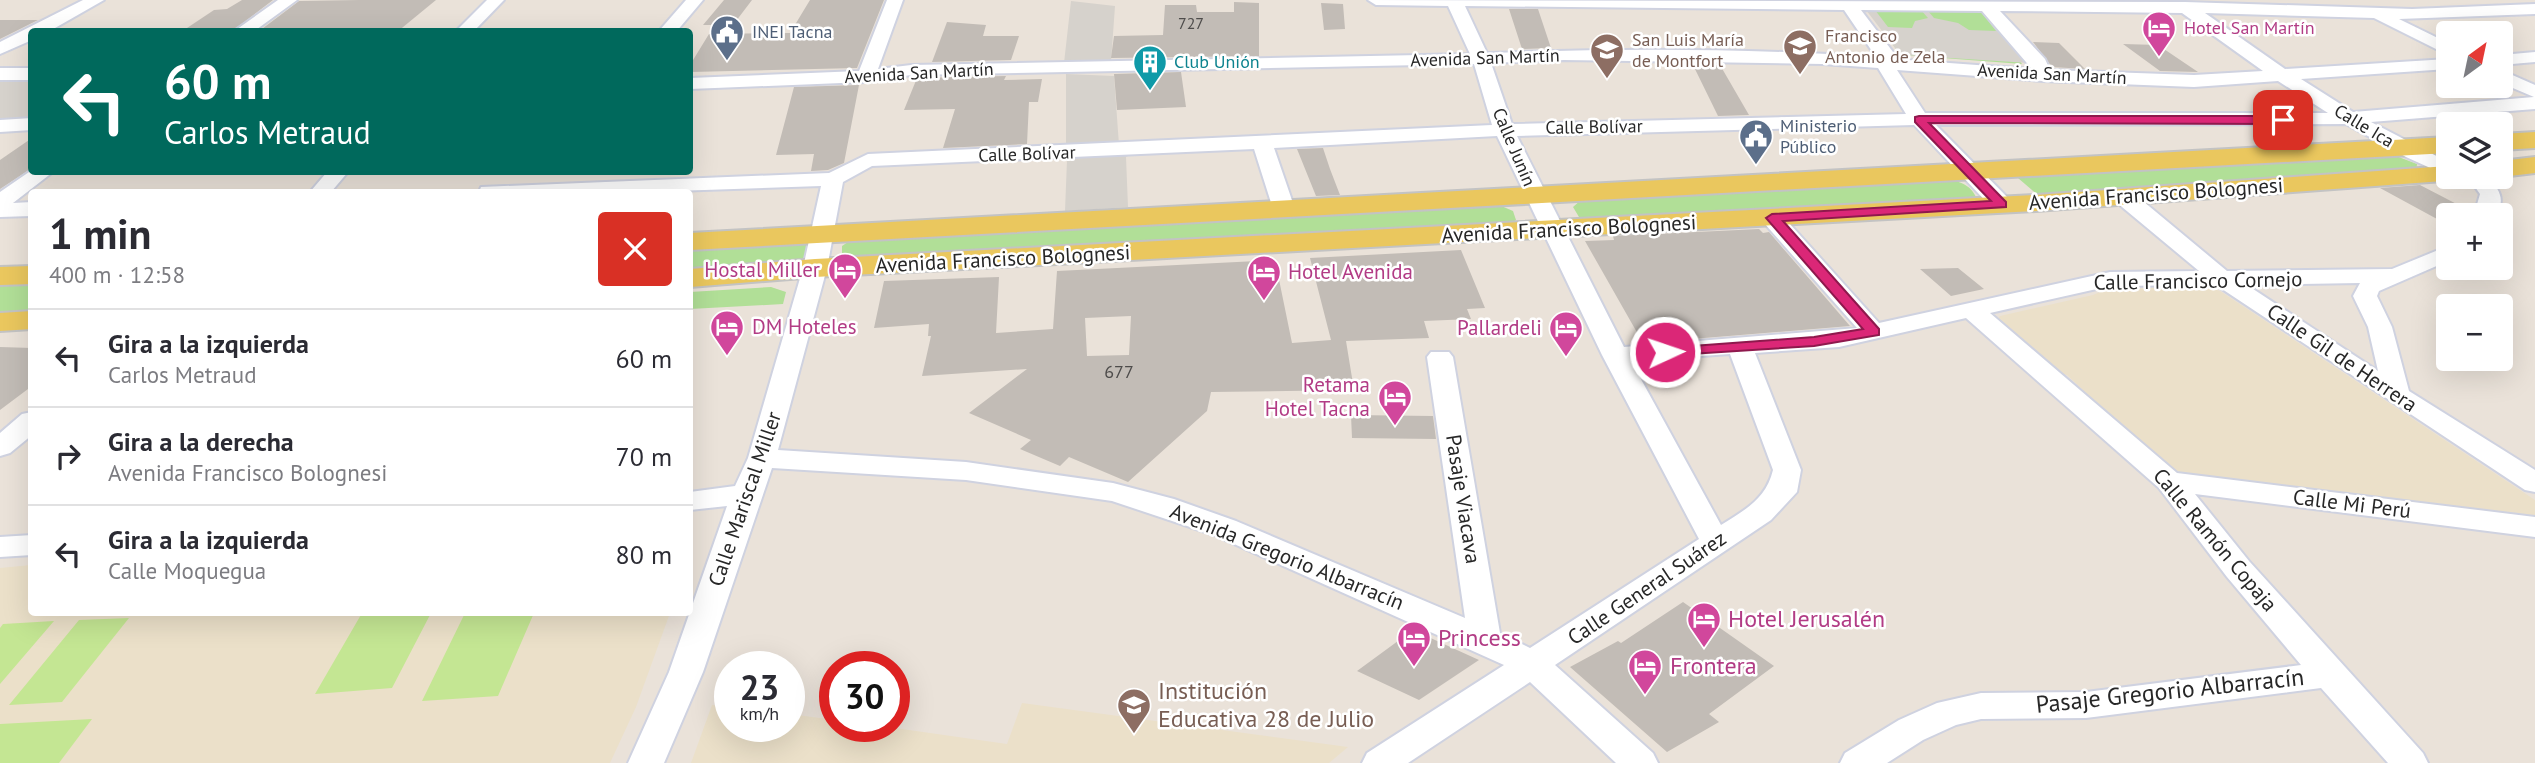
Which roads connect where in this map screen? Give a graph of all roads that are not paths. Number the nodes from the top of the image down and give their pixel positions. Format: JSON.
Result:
{"nodes":[{"id":1,"x":96,"y":0,"type":"edge"},
{"id":2,"x":289,"y":0,"type":"edge"},
{"id":3,"x":496,"y":0,"type":"edge"},
{"id":4,"x":695,"y":0,"type":"edge"},
{"id":5,"x":895,"y":0,"type":"edge"},
{"id":6,"x":1376,"y":0,"type":"edge"},
{"id":7,"x":1454,"y":1,"type":"edge"},
{"id":8,"x":1847,"y":2,"type":"edge"},
{"id":9,"x":2181,"y":4,"type":"edge"},
{"id":10,"x":1987,"y":7,"type":"junction"},
{"id":11,"x":2535,"y":9,"type":"edge"},
{"id":12,"x":2376,"y":13,"type":"junction"},
{"id":13,"x":41,"y":28,"type":"edge"},
{"id":14,"x":247,"y":28,"type":"edge"},
{"id":15,"x":467,"y":28,"type":"edge"},
{"id":16,"x":670,"y":28,"type":"edge"},
{"id":17,"x":28,"y":34,"type":"edge"},
{"id":18,"x":2436,"y":44,"type":"edge"},
{"id":19,"x":0,"y":48,"type":"edge"},
{"id":20,"x":2535,"y":57,"type":"edge"},
{"id":21,"x":1481,"y":59,"type":"junction"},
{"id":22,"x":2513,"y":59,"type":"edge"},
{"id":23,"x":1887,"y":62,"type":"junction"},
{"id":24,"x":2436,"y":65,"type":"edge"},
{"id":25,"x":0,"y":74,"type":"edge"},
{"id":26,"x":28,"y":74,"type":"edge"},
{"id":27,"x":2043,"y":75,"type":"junction"},
{"id":28,"x":866,"y":76,"type":"junction"},
{"id":29,"x":2282,"y":77,"type":"junction"},
{"id":30,"x":2513,"y":82,"type":"edge"},
{"id":31,"x":693,"y":84,"type":"edge"},
{"id":32,"x":2535,"y":92,"type":"edge"},
{"id":33,"x":2535,"y":103,"type":"edge"},
{"id":34,"x":2350,"y":118,"type":"junction"},
{"id":35,"x":1919,"y":119,"type":"junction"},
{"id":36,"x":28,"y":124,"type":"edge"},
{"id":37,"x":0,"y":126,"type":"edge"},
{"id":38,"x":1504,"y":130,"type":"junction"},
{"id":39,"x":1262,"y":143,"type":"junction"},
{"id":40,"x":2436,"y":146,"type":"edge"},
{"id":41,"x":2399,"y":148,"type":"junction"},
{"id":42,"x":2513,"y":148,"type":"edge"},
{"id":43,"x":2534,"y":159,"type":"edge"},
{"id":44,"x":2513,"y":165,"type":"edge"},
{"id":45,"x":2436,"y":166,"type":"edge"},
{"id":46,"x":2003,"y":170,"type":"junction"},
{"id":47,"x":1972,"y":172,"type":"junction"},
{"id":48,"x":2436,"y":173,"type":"edge"},
{"id":49,"x":39,"y":175,"type":"edge"},
{"id":50,"x":335,"y":175,"type":"edge"},
{"id":51,"x":833,"y":179,"type":"junction"},
{"id":52,"x":569,"y":185,"type":"edge"},
{"id":53,"x":323,"y":189,"type":"edge"},
{"id":54,"x":523,"y":189,"type":"edge"},
{"id":55,"x":1535,"y":195,"type":"junction"},
{"id":56,"x":2124,"y":197,"type":"junction"},
{"id":57,"x":0,"y":202,"type":"edge"},
{"id":58,"x":2036,"y":203,"type":"junction"},
{"id":59,"x":2002,"y":205,"type":"junction"},
{"id":60,"x":28,"y":209,"type":"edge"},
{"id":61,"x":1284,"y":209,"type":"junction"},
{"id":62,"x":0,"y":210,"type":"edge"},
{"id":63,"x":1772,"y":218,"type":"junction"},
{"id":64,"x":1556,"y":231,"type":"junction"},
{"id":65,"x":823,"y":234,"type":"junction"},
{"id":66,"x":693,"y":242,"type":"edge"},
{"id":67,"x":2436,"y":258,"type":"edge"},
{"id":68,"x":815,"y":268,"type":"junction"},
{"id":69,"x":28,"y":275,"type":"edge"},
{"id":70,"x":0,"y":276,"type":"edge"},
{"id":71,"x":2396,"y":276,"type":"junction"},
{"id":72,"x":2220,"y":277,"type":"junction"},
{"id":73,"x":693,"y":278,"type":"edge"},
{"id":74,"x":1969,"y":309,"type":"junction"},
{"id":75,"x":28,"y":320,"type":"edge"},
{"id":76,"x":0,"y":322,"type":"edge"},
{"id":77,"x":1874,"y":332,"type":"junction"},
{"id":78,"x":1740,"y":348,"type":"junction"},
{"id":79,"x":1615,"y":355,"type":"junction"},
{"id":80,"x":1440,"y":357,"type":"dead end"},
{"id":81,"x":2397,"y":396,"type":"junction"},
{"id":82,"x":28,"y":423,"type":"edge"},
{"id":83,"x":0,"y":447,"type":"edge"},
{"id":84,"x":762,"y":458,"type":"junction"},
{"id":85,"x":2169,"y":481,"type":"junction"},
{"id":86,"x":2535,"y":482,"type":"edge"},
{"id":87,"x":746,"y":494,"type":"junction"},
{"id":88,"x":693,"y":501,"type":"edge"},
{"id":89,"x":2535,"y":527,"type":"edge"},
{"id":90,"x":1716,"y":541,"type":"junction"},
{"id":91,"x":28,"y":545,"type":"edge"},
{"id":92,"x":0,"y":547,"type":"edge"},
{"id":93,"x":1485,"y":640,"type":"junction"},
{"id":94,"x":1532,"y":664,"type":"junction"},
{"id":95,"x":2328,"y":674,"type":"junction"},
{"id":96,"x":646,"y":763,"type":"edge"},
{"id":97,"x":1380,"y":763,"type":"edge"},
{"id":98,"x":1640,"y":763,"type":"edge"},
{"id":99,"x":1858,"y":763,"type":"edge"},
{"id":100,"x":2410,"y":763,"type":"edge"}],
"edges":[{"from":1,"to":13,"type":"street"},
{"from":2,"to":14,"type":"street"},
{"from":3,"to":15,"type":"street"},
{"from":4,"to":16,"type":"street"},
{"from":5,"to":28,"type":"street"},
{"from":6,"to":7,"type":"street"},
{"from":7,"to":8,"type":"street"},
{"from":7,"to":21,"type":"street","name":"Calle Junín"},
{"from":8,"to":10,"type":"street"},
{"from":8,"to":23,"type":"street"},
{"from":9,"to":10,"type":"street"},
{"from":9,"to":12,"type":"street"},
{"from":9,"to":29,"type":"street","name":"Calle Ica"},
{"from":10,"to":27,"type":"street"},
{"from":11,"to":12,"type":"street"},
{"from":12,"to":18,"type":"street"},
{"from":17,"to":19,"type":"street"},
{"from":20,"to":22,"type":"street"},
{"from":21,"to":23,"type":"street","name":"Avenida San Martín"},
{"from":21,"to":28,"type":"street","name":"Avenida San Martín"},
{"from":21,"to":38,"type":"street","name":"Calle Junín"},
{"from":23,"to":27,"type":"street","name":"Avenida San Martín"},
{"from":23,"to":35,"type":"street"},
{"from":24,"to":29,"type":"street","name":"Avenida San Martín"},
{"from":25,"to":26,"type":"street"},
{"from":27,"to":29,"type":"street","name":"Avenida San Martín"},
{"from":28,"to":31,"type":"street","name":"Avenida San Martín"},
{"from":29,"to":34,"type":"street","name":"Calle Ica"},
{"from":30,"to":32,"type":"street"},
{"from":33,"to":34,"type":"street","name":"Calle Bolívar"},
{"from":34,"to":35,"type":"street","name":"Calle Bolívar"},
{"from":34,"to":41,"type":"street","name":"Calle Ica"},
{"from":35,"to":38,"type":"street","name":"Calle Bolívar"},
{"from":35,"to":47,"type":"street"},
{"from":36,"to":37,"type":"street"},
{"from":38,"to":39,"type":"street","name":"Calle Bolívar"},
{"from":38,"to":55,"type":"street","name":"Calle Junín"},
{"from":39,"to":51,"type":"street","name":"Calle Bolívar"},
{"from":39,"to":61,"type":"street"},
{"from":40,"to":41,"type":"main road","name":"Avenida Francisco Bolognesi"},
{"from":41,"to":45,"type":"street","name":"Calle Ica"},
{"from":41,"to":46,"type":"main road","name":"Avenida Francisco Bolognesi"},
{"from":42,"to":43,"type":"main road"},
{"from":43,"to":44,"type":"main road"},
{"from":46,"to":47,"type":"main road","name":"Avenida Francisco Bolognesi"},
{"from":46,"to":58,"type":"main road"},
{"from":47,"to":55,"type":"main road","name":"Avenida Francisco Bolognesi"},
{"from":47,"to":59,"type":"street"},
{"from":48,"to":56,"type":"main road","name":"Avenida Francisco Bolognesi"},
{"from":49,"to":57,"type":"street"},
{"from":50,"to":53,"type":"street"},
{"from":51,"to":52,"type":"street","name":"Calle Bolívar"},
{"from":51,"to":65,"type":"street","name":"Calle Mariscal Miller"},
{"from":52,"to":54,"type":"street","name":"Calle Bolívar"},
{"from":55,"to":61,"type":"main road","name":"Avenida Francisco Bolognesi"},
{"from":55,"to":64,"type":"street","name":"Calle Junín"},
{"from":56,"to":58,"type":"main road","name":"Avenida Francisco Bolognesi"},
{"from":56,"to":72,"type":"street","name":"Calle Gil de Herrera"},
{"from":58,"to":59,"type":"main road","name":"Avenida Francisco Bolognesi"},
{"from":59,"to":63,"type":"main road","name":"Avenida Francisco Bolognesi"},
{"from":60,"to":62,"type":"street"},
{"from":61,"to":65,"type":"main road","name":"Avenida Francisco Bolognesi"},
{"from":63,"to":64,"type":"main road","name":"Avenida Francisco Bolognesi"},
{"from":63,"to":77,"type":"street"},
{"from":64,"to":68,"type":"main road","name":"Avenida Francisco Bolognesi"},
{"from":64,"to":79,"type":"street","name":"Calle Junín"},
{"from":65,"to":66,"type":"main road","name":"Avenida Francisco Bolognesi"},
{"from":65,"to":68,"type":"street","name":"Calle Mariscal Miller"},
{"from":67,"to":71,"type":"street","name":"Calle Francisco Cornejo"},
{"from":68,"to":73,"type":"main road","name":"Avenida Francisco Bolognesi"},
{"from":68,"to":84,"type":"street","name":"Calle Mariscal Miller"},
{"from":69,"to":70,"type":"main road"},
{"from":71,"to":72,"type":"street","name":"Calle Francisco Cornejo"},
{"from":71,"to":81,"type":"street"},
{"from":72,"to":74,"type":"street","name":"Calle Francisco Cornejo"},
{"from":72,"to":81,"type":"street","name":"Calle Gil de Herrera"},
{"from":74,"to":77,"type":"street","name":"Calle Francisco Cornejo"},
{"from":74,"to":85,"type":"street","name":"Calle Ramón Copaja"},
{"from":75,"to":76,"type":"main road"},
{"from":77,"to":78,"type":"street","name":"Calle Francisco Cornejo"},
{"from":78,"to":79,"type":"street","name":"Calle Francisco Cornejo"},
{"from":78,"to":90,"type":"street","name":"Calle General Suárez"},
{"from":79,"to":90,"type":"street","name":"Calle Junín"},
{"from":80,"to":93,"type":"street","name":"Pasaje Viacava"},
{"from":81,"to":86,"type":"street","name":"Calle Gil de Herrera"},
{"from":82,"to":83,"type":"street"},
{"from":84,"to":87,"type":"street","name":"Calle Mariscal Miller"},
{"from":84,"to":93,"type":"street","name":"Avenida Gregorio Albarracín"},
{"from":85,"to":89,"type":"street","name":"Calle Mi Perú"},
{"from":85,"to":95,"type":"street","name":"Calle Ramón Copaja"},
{"from":87,"to":88,"type":"street"},
{"from":87,"to":96,"type":"street","name":"Calle Mariscal Miller"},
{"from":90,"to":94,"type":"street","name":"Calle General Suárez"},
{"from":91,"to":92,"type":"street"},
{"from":93,"to":94,"type":"street","name":"Avenida Gregorio Albarracín"},
{"from":94,"to":97,"type":"street","name":"Calle General Suárez"},
{"from":94,"to":98,"type":"street","name":"Avenida Gregorio Albarracín"},
{"from":95,"to":99,"type":"street","name":"Pasaje Gregorio Albarracín"},
{"from":95,"to":100,"type":"street","name":"Calle Ramón Copaja"}]}
